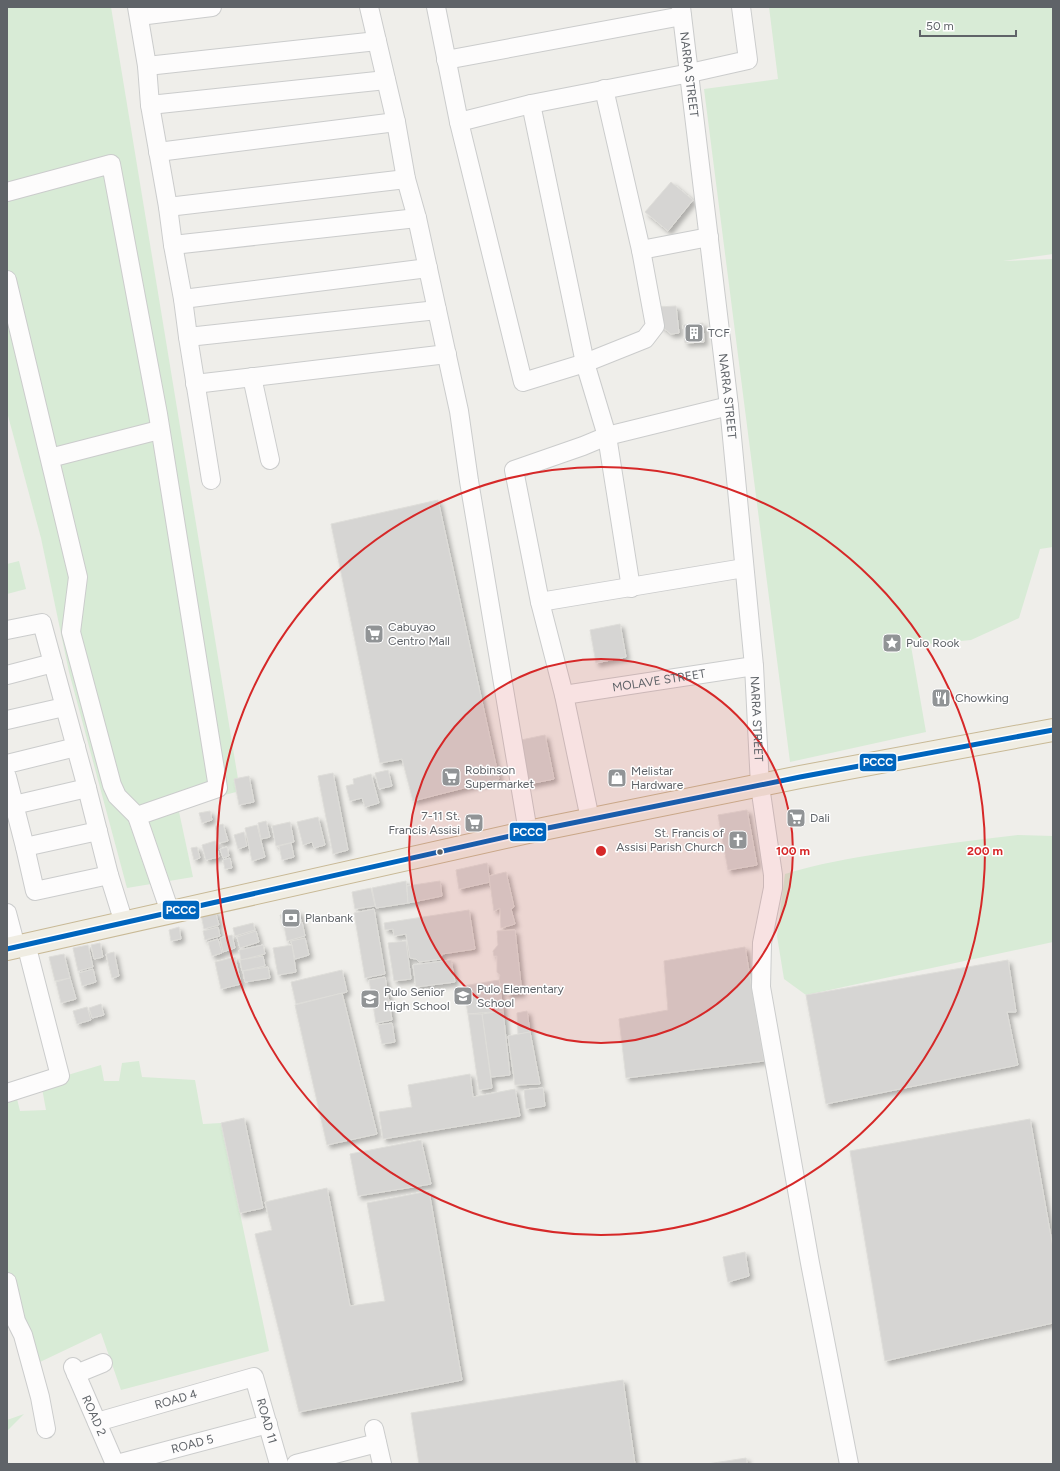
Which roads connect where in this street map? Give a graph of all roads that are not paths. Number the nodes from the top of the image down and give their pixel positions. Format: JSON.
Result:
{"nodes":[{"id":1,"x":212,"y":7,"type":"edge"},
{"id":2,"x":369,"y":7,"type":"edge"},
{"id":3,"x":436,"y":7,"type":"edge"},
{"id":4,"x":741,"y":7,"type":"edge"},
{"id":5,"x":682,"y":11,"type":"edge"},
{"id":6,"x":138,"y":12,"type":"edge"},
{"id":7,"x":378,"y":41,"type":"junction"},
{"id":8,"x":446,"y":60,"type":"junction"},
{"id":9,"x":147,"y":66,"type":"junction"},
{"id":10,"x":690,"y":73,"type":"junction"},
{"id":11,"x":386,"y":80,"type":"junction"},
{"id":12,"x":604,"y":89,"type":"junction"},
{"id":13,"x":531,"y":104,"type":"junction"},
{"id":14,"x":150,"y":106,"type":"junction"},
{"id":15,"x":396,"y":122,"type":"junction"},
{"id":16,"x":459,"y":122,"type":"junction"},
{"id":17,"x":158,"y":152,"type":"junction"},
{"id":18,"x":406,"y":179,"type":"junction"},
{"id":19,"x":7,"y":192,"type":"edge"},
{"id":20,"x":168,"y":207,"type":"junction"},
{"id":21,"x":417,"y":218,"type":"junction"},
{"id":22,"x":708,"y":237,"type":"junction"},
{"id":23,"x":173,"y":245,"type":"junction"},
{"id":24,"x":641,"y":250,"type":"junction"},
{"id":25,"x":428,"y":268,"type":"junction"},
{"id":26,"x":7,"y":280,"type":"edge"},
{"id":27,"x":183,"y":299,"type":"junction"},
{"id":28,"x":437,"y":310,"type":"junction"},
{"id":29,"x":188,"y":337,"type":"junction"},
{"id":30,"x":447,"y":354,"type":"junction"},
{"id":31,"x":585,"y":363,"type":"junction"},
{"id":32,"x":252,"y":377,"type":"junction"},
{"id":33,"x":195,"y":384,"type":"junction"},
{"id":34,"x":729,"y":406,"type":"junction"},
{"id":35,"x":159,"y":430,"type":"junction"},
{"id":36,"x":607,"y":436,"type":"junction"},
{"id":37,"x":50,"y":458,"type":"junction"},
{"id":38,"x":270,"y":460,"type":"dead end"},
{"id":39,"x":211,"y":480,"type":"dead end"},
{"id":40,"x":744,"y":568,"type":"junction"},
{"id":41,"x":631,"y":588,"type":"junction"},
{"id":42,"x":540,"y":602,"type":"junction"},
{"id":43,"x":7,"y":630,"type":"edge"},
{"id":44,"x":53,"y":663,"type":"junction"},
{"id":45,"x":754,"y":666,"type":"junction"},
{"id":46,"x":7,"y":675,"type":"edge"},
{"id":47,"x":564,"y":695,"type":"junction"},
{"id":48,"x":64,"y":707,"type":"junction"},
{"id":49,"x":7,"y":720,"type":"edge"},
{"id":50,"x":1053,"y":730,"type":"edge"},
{"id":51,"x":76,"y":747,"type":"junction"},
{"id":52,"x":7,"y":764,"type":"edge"},
{"id":53,"x":7,"y":777,"type":"edge"},
{"id":54,"x":760,"y":786,"type":"junction"},
{"id":55,"x":87,"y":788,"type":"junction"},
{"id":56,"x":14,"y":805,"type":"junction"},
{"id":57,"x":136,"y":816,"type":"junction"},
{"id":58,"x":590,"y":819,"type":"junction"},
{"id":59,"x":98,"y":831,"type":"junction"},
{"id":60,"x":528,"y":832,"type":"junction"},
{"id":61,"x":25,"y":847,"type":"junction"},
{"id":62,"x":110,"y":875,"type":"junction"},
{"id":63,"x":7,"y":912,"type":"edge"},
{"id":64,"x":170,"y":912,"type":"junction"},
{"id":65,"x":124,"y":923,"type":"junction"},
{"id":66,"x":16,"y":947,"type":"edge"},
{"id":67,"x":7,"y":1093,"type":"edge"},
{"id":68,"x":7,"y":1282,"type":"edge"},
{"id":69,"x":103,"y":1363,"type":"dead end"},
{"id":70,"x":254,"y":1377,"type":"joint"},
{"id":71,"x":97,"y":1422,"type":"junction"},
{"id":72,"x":268,"y":1424,"type":"junction"},
{"id":73,"x":46,"y":1429,"type":"dead end"},
{"id":74,"x":116,"y":1464,"type":"edge"},
{"id":75,"x":279,"y":1464,"type":"edge"},
{"id":76,"x":296,"y":1464,"type":"edge"},
{"id":77,"x":382,"y":1464,"type":"edge"},
{"id":78,"x":849,"y":1464,"type":"edge"}],
"edges":[{"from":1,"to":6,"type":"street"},
{"from":2,"to":7,"type":"street"},
{"from":3,"to":8,"type":"street"},
{"from":4,"to":10,"type":"street"},
{"from":5,"to":8,"type":"street"},
{"from":5,"to":10,"type":"street","name":"NARRA STREET"},
{"from":6,"to":9,"type":"street"},
{"from":7,"to":9,"type":"street"},
{"from":7,"to":11,"type":"street"},
{"from":8,"to":16,"type":"street"},
{"from":9,"to":14,"type":"street"},
{"from":10,"to":12,"type":"street"},
{"from":10,"to":22,"type":"street","name":"NARRA STREET"},
{"from":11,"to":14,"type":"street"},
{"from":11,"to":15,"type":"street"},
{"from":12,"to":13,"type":"street"},
{"from":12,"to":24,"type":"street"},
{"from":13,"to":16,"type":"street"},
{"from":13,"to":31,"type":"street"},
{"from":14,"to":17,"type":"street"},
{"from":15,"to":17,"type":"street"},
{"from":15,"to":18,"type":"street"},
{"from":16,"to":31,"type":"street"},
{"from":17,"to":20,"type":"street"},
{"from":18,"to":20,"type":"street"},
{"from":18,"to":21,"type":"street"},
{"from":19,"to":35,"type":"street"},
{"from":20,"to":23,"type":"street"},
{"from":21,"to":23,"type":"street"},
{"from":21,"to":25,"type":"street"},
{"from":22,"to":24,"type":"street"},
{"from":22,"to":34,"type":"street","name":"NARRA STREET"},
{"from":23,"to":27,"type":"street"},
{"from":24,"to":31,"type":"street"},
{"from":25,"to":27,"type":"street"},
{"from":25,"to":28,"type":"street"},
{"from":26,"to":37,"type":"street"},
{"from":27,"to":29,"type":"street"},
{"from":28,"to":29,"type":"street"},
{"from":28,"to":30,"type":"street"},
{"from":29,"to":33,"type":"street"},
{"from":30,"to":32,"type":"street"},
{"from":30,"to":60,"type":"street"},
{"from":31,"to":36,"type":"street"},
{"from":32,"to":33,"type":"street"},
{"from":32,"to":38,"type":"street"},
{"from":33,"to":39,"type":"street"},
{"from":34,"to":36,"type":"street"},
{"from":34,"to":40,"type":"street","name":"NARRA STREET"},
{"from":35,"to":37,"type":"street"},
{"from":35,"to":57,"type":"street"},
{"from":36,"to":41,"type":"street"},
{"from":36,"to":42,"type":"street"},
{"from":37,"to":57,"type":"street"},
{"from":40,"to":41,"type":"street"},
{"from":40,"to":45,"type":"street","name":"NARRA STREET"},
{"from":41,"to":42,"type":"street"},
{"from":42,"to":47,"type":"street"},
{"from":43,"to":44,"type":"street"},
{"from":44,"to":46,"type":"street"},
{"from":44,"to":48,"type":"street"},
{"from":45,"to":47,"type":"street","name":"MOLAVE STREET"},
{"from":45,"to":54,"type":"street","name":"NARRA STREET"},
{"from":47,"to":58,"type":"street"},
{"from":48,"to":49,"type":"street"},
{"from":48,"to":51,"type":"street"},
{"from":50,"to":54,"type":"highway"},
{"from":51,"to":52,"type":"street"},
{"from":51,"to":55,"type":"street"},
{"from":53,"to":56,"type":"street"},
{"from":54,"to":58,"type":"highway"},
{"from":54,"to":78,"type":"street","name":"NARRA STREET"},
{"from":55,"to":56,"type":"street"},
{"from":55,"to":59,"type":"street"},
{"from":56,"to":61,"type":"street"},
{"from":57,"to":64,"type":"street"},
{"from":58,"to":60,"type":"highway"},
{"from":59,"to":61,"type":"street"},
{"from":59,"to":62,"type":"street"},
{"from":60,"to":64,"type":"highway"},
{"from":61,"to":62,"type":"street"},
{"from":62,"to":65,"type":"street"},
{"from":63,"to":66,"type":"street"},
{"from":64,"to":65,"type":"highway"},
{"from":65,"to":66,"type":"highway"},
{"from":66,"to":67,"type":"street"},
{"from":68,"to":73,"type":"street"},
{"from":69,"to":71,"type":"street","name":"ROAD 2"},
{"from":70,"to":71,"type":"street","name":"ROAD 4"},
{"from":70,"to":72,"type":"street","name":"ROAD 11"},
{"from":71,"to":74,"type":"street","name":"ROAD 2"},
{"from":72,"to":74,"type":"street","name":"ROAD 5"},
{"from":72,"to":75,"type":"street","name":"ROAD 11"},
{"from":76,"to":77,"type":"street"}]}
